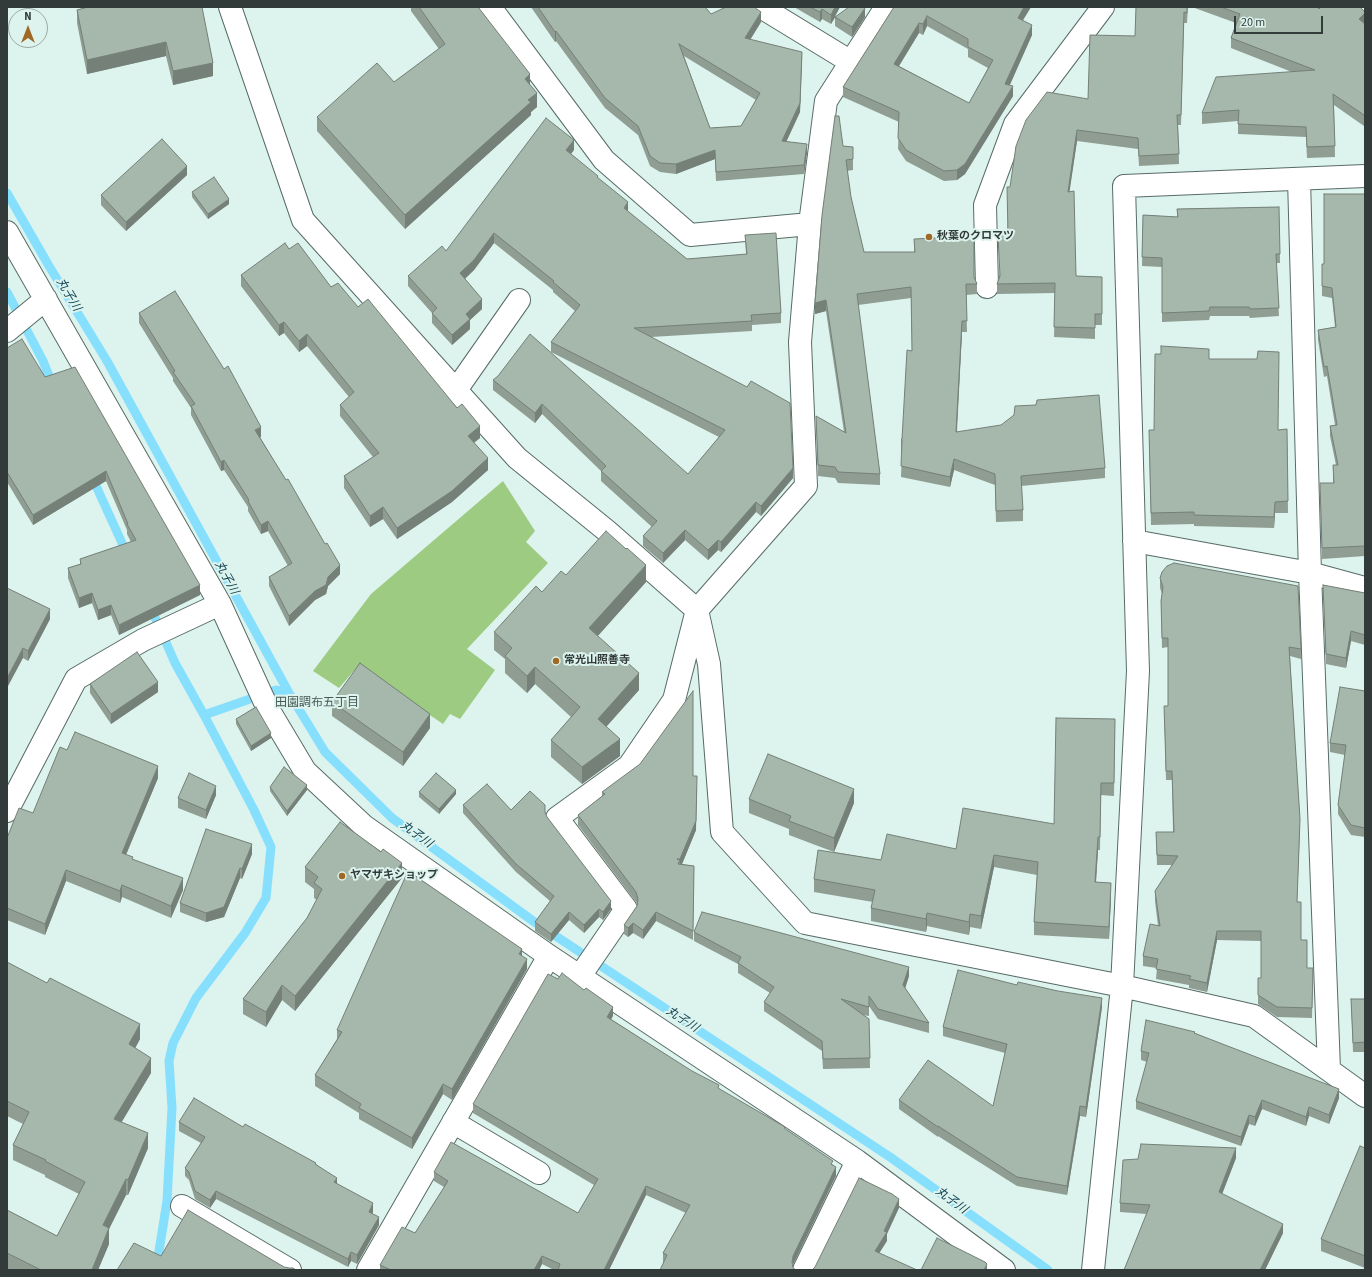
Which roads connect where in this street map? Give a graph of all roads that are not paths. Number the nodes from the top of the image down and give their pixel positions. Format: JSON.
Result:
{"nodes":[{"id":1,"x":230,"y":7,"type":"edge"},
{"id":2,"x":490,"y":7,"type":"edge"},
{"id":3,"x":761,"y":7,"type":"edge"},
{"id":4,"x":886,"y":7,"type":"edge"},
{"id":5,"x":1103,"y":7,"type":"edge"},
{"id":6,"x":851,"y":62,"type":"junction"},
{"id":7,"x":1365,"y":176,"type":"edge"},
{"id":8,"x":1298,"y":179,"type":"junction"},
{"id":9,"x":810,"y":224,"type":"junction"},
{"id":10,"x":7,"y":232,"type":"edge"},
{"id":11,"x":987,"y":287,"type":"dead end"},
{"id":12,"x":519,"y":300,"type":"dead end"},
{"id":13,"x":41,"y":303,"type":"junction"},
{"id":14,"x":11,"y":328,"type":"edge"},
{"id":15,"x":456,"y":390,"type":"junction"},
{"id":16,"x":1134,"y":541,"type":"junction"},
{"id":17,"x":1310,"y":573,"type":"junction"},
{"id":18,"x":1365,"y":588,"type":"edge"},
{"id":19,"x":220,"y":604,"type":"junction"},
{"id":20,"x":697,"y":610,"type":"junction"},
{"id":21,"x":7,"y":810,"type":"edge"},
{"id":22,"x":549,"y":956,"type":"junction"},
{"id":23,"x":580,"y":976,"type":"junction"},
{"id":24,"x":1122,"y":986,"type":"junction"},
{"id":25,"x":1329,"y":1069,"type":"junction"},
{"id":26,"x":1365,"y":1096,"type":"edge"},
{"id":27,"x":453,"y":1122,"type":"junction"},
{"id":28,"x":857,"y":1161,"type":"junction"},
{"id":29,"x":540,"y":1173,"type":"dead end"},
{"id":30,"x":182,"y":1206,"type":"dead end"},
{"id":31,"x":290,"y":1270,"type":"edge"},
{"id":32,"x":368,"y":1270,"type":"edge"},
{"id":33,"x":804,"y":1270,"type":"edge"},
{"id":34,"x":1004,"y":1270,"type":"edge"},
{"id":35,"x":1093,"y":1270,"type":"edge"}],
"edges":[{"from":1,"to":15,"type":"street"},
{"from":2,"to":9,"type":"street"},
{"from":3,"to":6,"type":"street"},
{"from":4,"to":6,"type":"street"},
{"from":5,"to":11,"type":"street"},
{"from":6,"to":9,"type":"street"},
{"from":7,"to":8,"type":"street"},
{"from":8,"to":16,"type":"street"},
{"from":8,"to":17,"type":"street"},
{"from":9,"to":20,"type":"street"},
{"from":10,"to":13,"type":"street"},
{"from":12,"to":15,"type":"street"},
{"from":13,"to":14,"type":"street"},
{"from":13,"to":19,"type":"street"},
{"from":15,"to":20,"type":"street"},
{"from":16,"to":17,"type":"street"},
{"from":16,"to":24,"type":"street"},
{"from":17,"to":18,"type":"street"},
{"from":17,"to":25,"type":"street"},
{"from":19,"to":21,"type":"street"},
{"from":19,"to":22,"type":"street"},
{"from":20,"to":23,"type":"street"},
{"from":20,"to":24,"type":"street"},
{"from":22,"to":23,"type":"street"},
{"from":22,"to":27,"type":"street"},
{"from":23,"to":28,"type":"street"},
{"from":24,"to":25,"type":"street"},
{"from":24,"to":35,"type":"street"},
{"from":25,"to":26,"type":"street"},
{"from":27,"to":29,"type":"street"},
{"from":27,"to":32,"type":"street"},
{"from":28,"to":33,"type":"street"},
{"from":28,"to":34,"type":"street"},
{"from":30,"to":31,"type":"street"}]}
